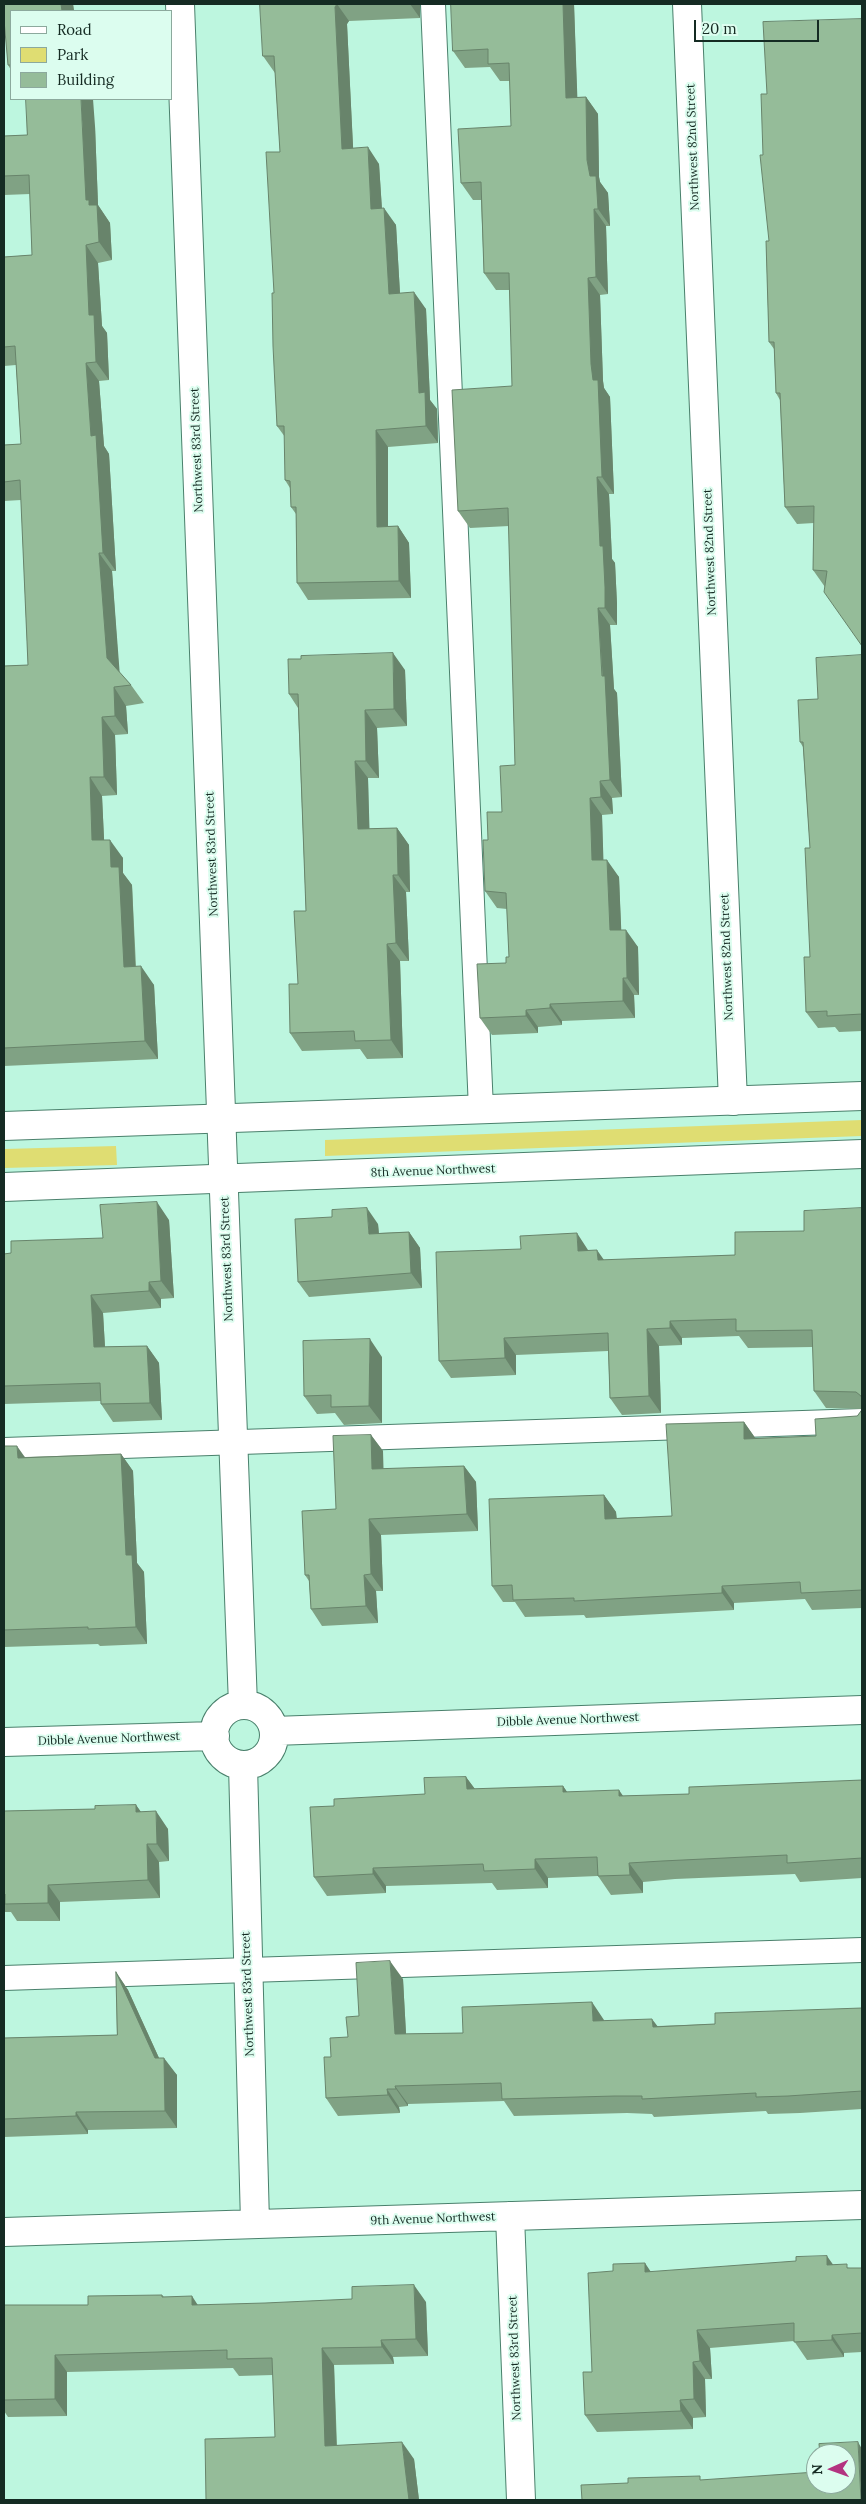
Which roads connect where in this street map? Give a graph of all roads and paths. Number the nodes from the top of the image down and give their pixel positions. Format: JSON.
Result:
{"nodes":[{"id":1,"x":180,"y":4,"type":"edge"},
{"id":2,"x":433,"y":4,"type":"edge"},
{"id":3,"x":687,"y":4,"type":"edge"},
{"id":4,"x":862,"y":1096,"type":"edge"},
{"id":5,"x":733,"y":1100,"type":"junction"},
{"id":6,"x":481,"y":1109,"type":"junction"},
{"id":7,"x":222,"y":1118,"type":"junction"},
{"id":8,"x":4,"y":1126,"type":"edge"},
{"id":9,"x":862,"y":1154,"type":"edge"},
{"id":10,"x":224,"y":1179,"type":"junction"},
{"id":11,"x":4,"y":1187,"type":"edge"},
{"id":12,"x":862,"y":1421,"type":"edge"},
{"id":13,"x":232,"y":1441,"type":"junction"},
{"id":14,"x":4,"y":1450,"type":"edge"},
{"id":15,"x":243,"y":1705,"type":"junction"},
{"id":16,"x":862,"y":1710,"type":"edge"},
{"id":17,"x":274,"y":1731,"type":"junction"},
{"id":18,"x":215,"y":1736,"type":"junction"},
{"id":19,"x":4,"y":1742,"type":"edge"},
{"id":20,"x":243,"y":1765,"type":"junction"},
{"id":21,"x":862,"y":1950,"type":"edge"},
{"id":22,"x":247,"y":1971,"type":"junction"},
{"id":23,"x":4,"y":1978,"type":"edge"},
{"id":24,"x":862,"y":2205,"type":"edge"},
{"id":25,"x":510,"y":2216,"type":"junction"},
{"id":26,"x":255,"y":2224,"type":"junction"},
{"id":27,"x":4,"y":2232,"type":"edge"},
{"id":28,"x":521,"y":2500,"type":"edge"}],
"edges":[{"from":1,"to":7,"type":"street","name":"Northwest 83rd Street"},
{"from":2,"to":6,"type":"lane"},
{"from":3,"to":5,"type":"street","name":"Northwest 82nd Street"},
{"from":4,"to":5,"type":"street"},
{"from":5,"to":6,"type":"street"},
{"from":6,"to":7,"type":"street"},
{"from":7,"to":8,"type":"street"},
{"from":7,"to":10,"type":"street","name":"Northwest 83rd Street"},
{"from":9,"to":10,"type":"street","name":"8th Avenue Northwest"},
{"from":10,"to":11,"type":"street","name":"8th Avenue Northwest"},
{"from":10,"to":13,"type":"street","name":"Northwest 83rd Street"},
{"from":12,"to":13,"type":"lane"},
{"from":13,"to":14,"type":"lane"},
{"from":13,"to":15,"type":"street","name":"Northwest 83rd Street"},
{"from":15,"to":17,"type":"street"},
{"from":15,"to":18,"type":"street"},
{"from":16,"to":17,"type":"street","name":"Dibble Avenue Northwest"},
{"from":17,"to":20,"type":"street"},
{"from":18,"to":19,"type":"street","name":"Dibble Avenue Northwest"},
{"from":18,"to":20,"type":"street"},
{"from":20,"to":22,"type":"street","name":"Northwest 83rd Street"},
{"from":21,"to":22,"type":"lane"},
{"from":22,"to":23,"type":"lane"},
{"from":22,"to":26,"type":"street","name":"Northwest 83rd Street"},
{"from":24,"to":25,"type":"street","name":"9th Avenue Northwest"},
{"from":25,"to":26,"type":"street","name":"9th Avenue Northwest"},
{"from":25,"to":28,"type":"street","name":"Northwest 83rd Street"},
{"from":26,"to":27,"type":"street","name":"9th Avenue Northwest"}]}
